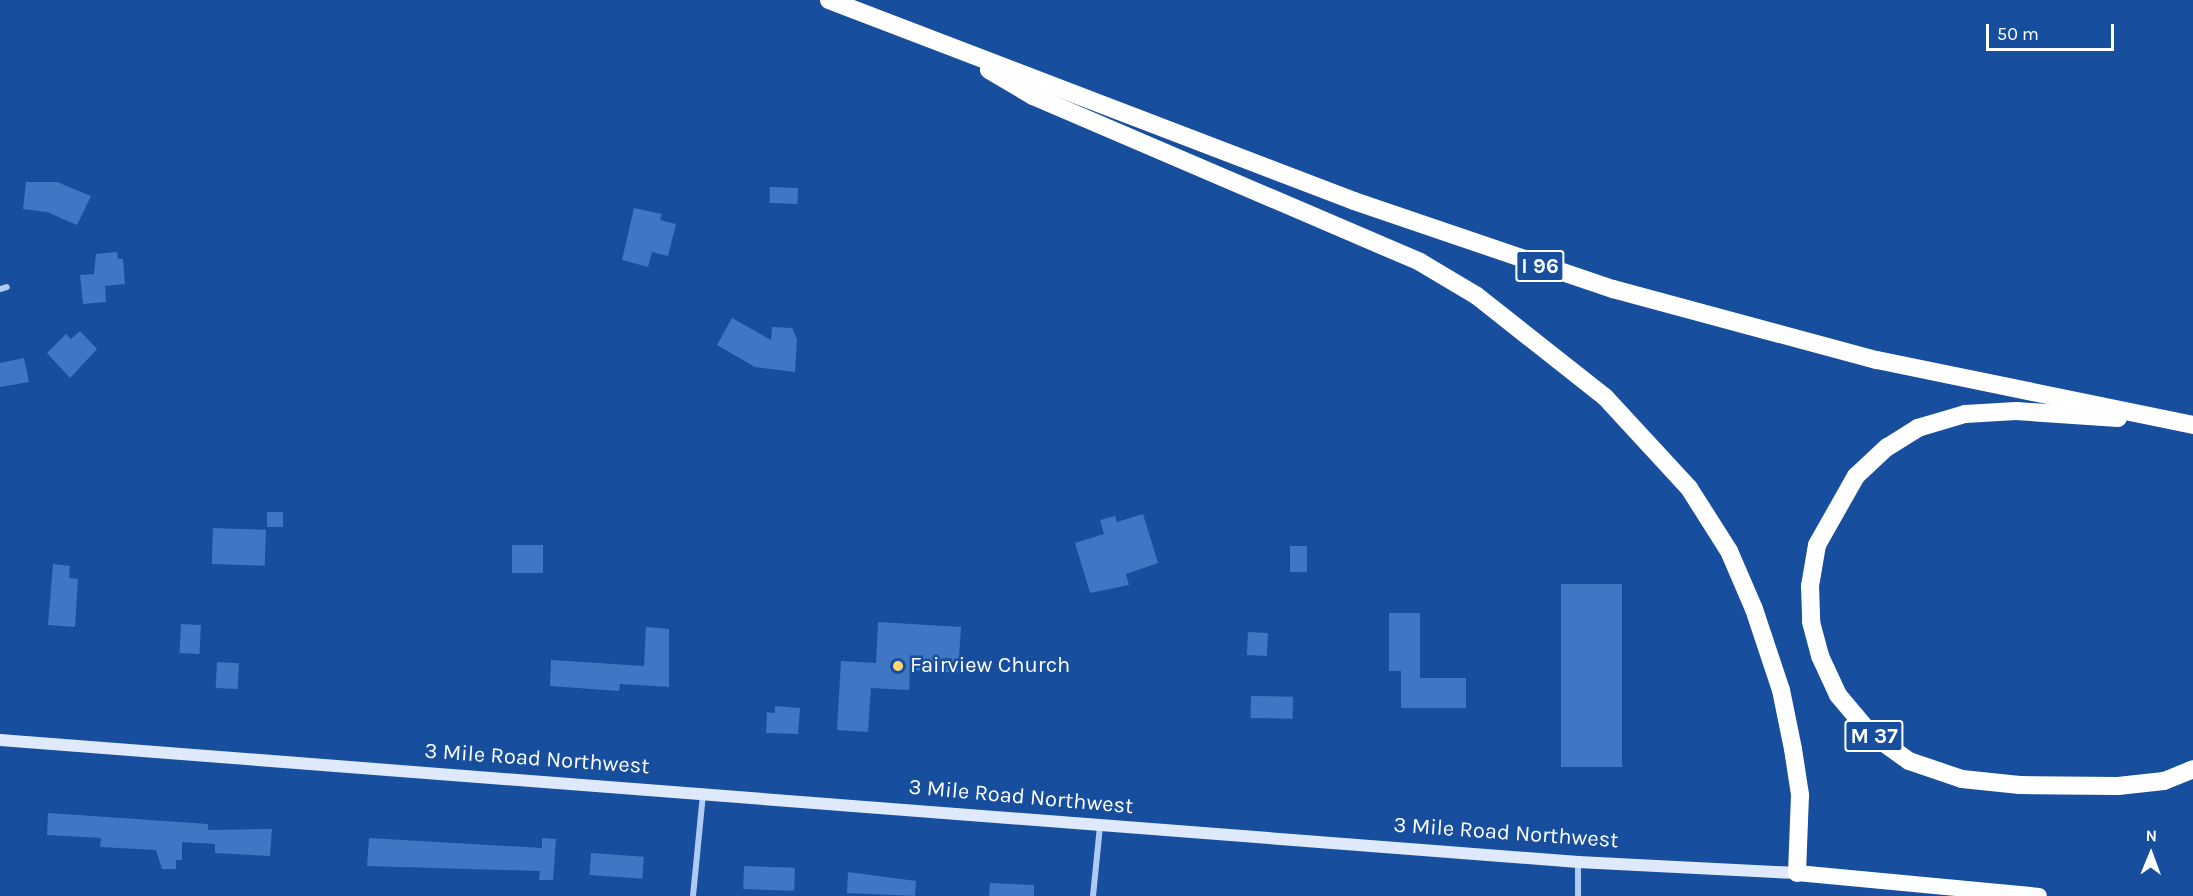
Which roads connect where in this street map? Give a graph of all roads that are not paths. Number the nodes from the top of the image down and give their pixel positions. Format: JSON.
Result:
{"nodes":[{"id":1,"x":829,"y":0,"type":"edge"},
{"id":2,"x":944,"y":44,"type":"junction"},
{"id":3,"x":2158,"y":418,"type":"junction"},
{"id":4,"x":2193,"y":425,"type":"edge"},
{"id":5,"x":0,"y":740,"type":"edge"},
{"id":6,"x":2193,"y":769,"type":"edge"},
{"id":7,"x":703,"y":794,"type":"junction"},
{"id":8,"x":1100,"y":826,"type":"junction"},
{"id":9,"x":1578,"y":862,"type":"junction"},
{"id":10,"x":1797,"y":873,"type":"junction"},
{"id":11,"x":693,"y":896,"type":"edge"},
{"id":12,"x":1093,"y":896,"type":"edge"},
{"id":13,"x":1578,"y":896,"type":"edge"},
{"id":14,"x":2039,"y":896,"type":"edge"}],
"edges":[{"from":1,"to":2,"type":"highway","number":"I 96"},
{"from":2,"to":3,"type":"highway","number":"I 96"},
{"from":2,"to":10,"type":"highway"},
{"from":3,"to":4,"type":"highway","number":"I 96"},
{"from":3,"to":6,"type":"highway","number":"M 37"},
{"from":5,"to":7,"type":"main road","name":"3 Mile Road Northwest"},
{"from":7,"to":8,"type":"main road","name":"3 Mile Road Northwest"},
{"from":7,"to":11,"type":"street"},
{"from":8,"to":9,"type":"main road","name":"3 Mile Road Northwest"},
{"from":8,"to":12,"type":"street"},
{"from":9,"to":10,"type":"main road","name":"3 Mile Road Northwest"},
{"from":9,"to":13,"type":"street"},
{"from":10,"to":14,"type":"highway","name":"3 Mile Road Northwest"}]}
